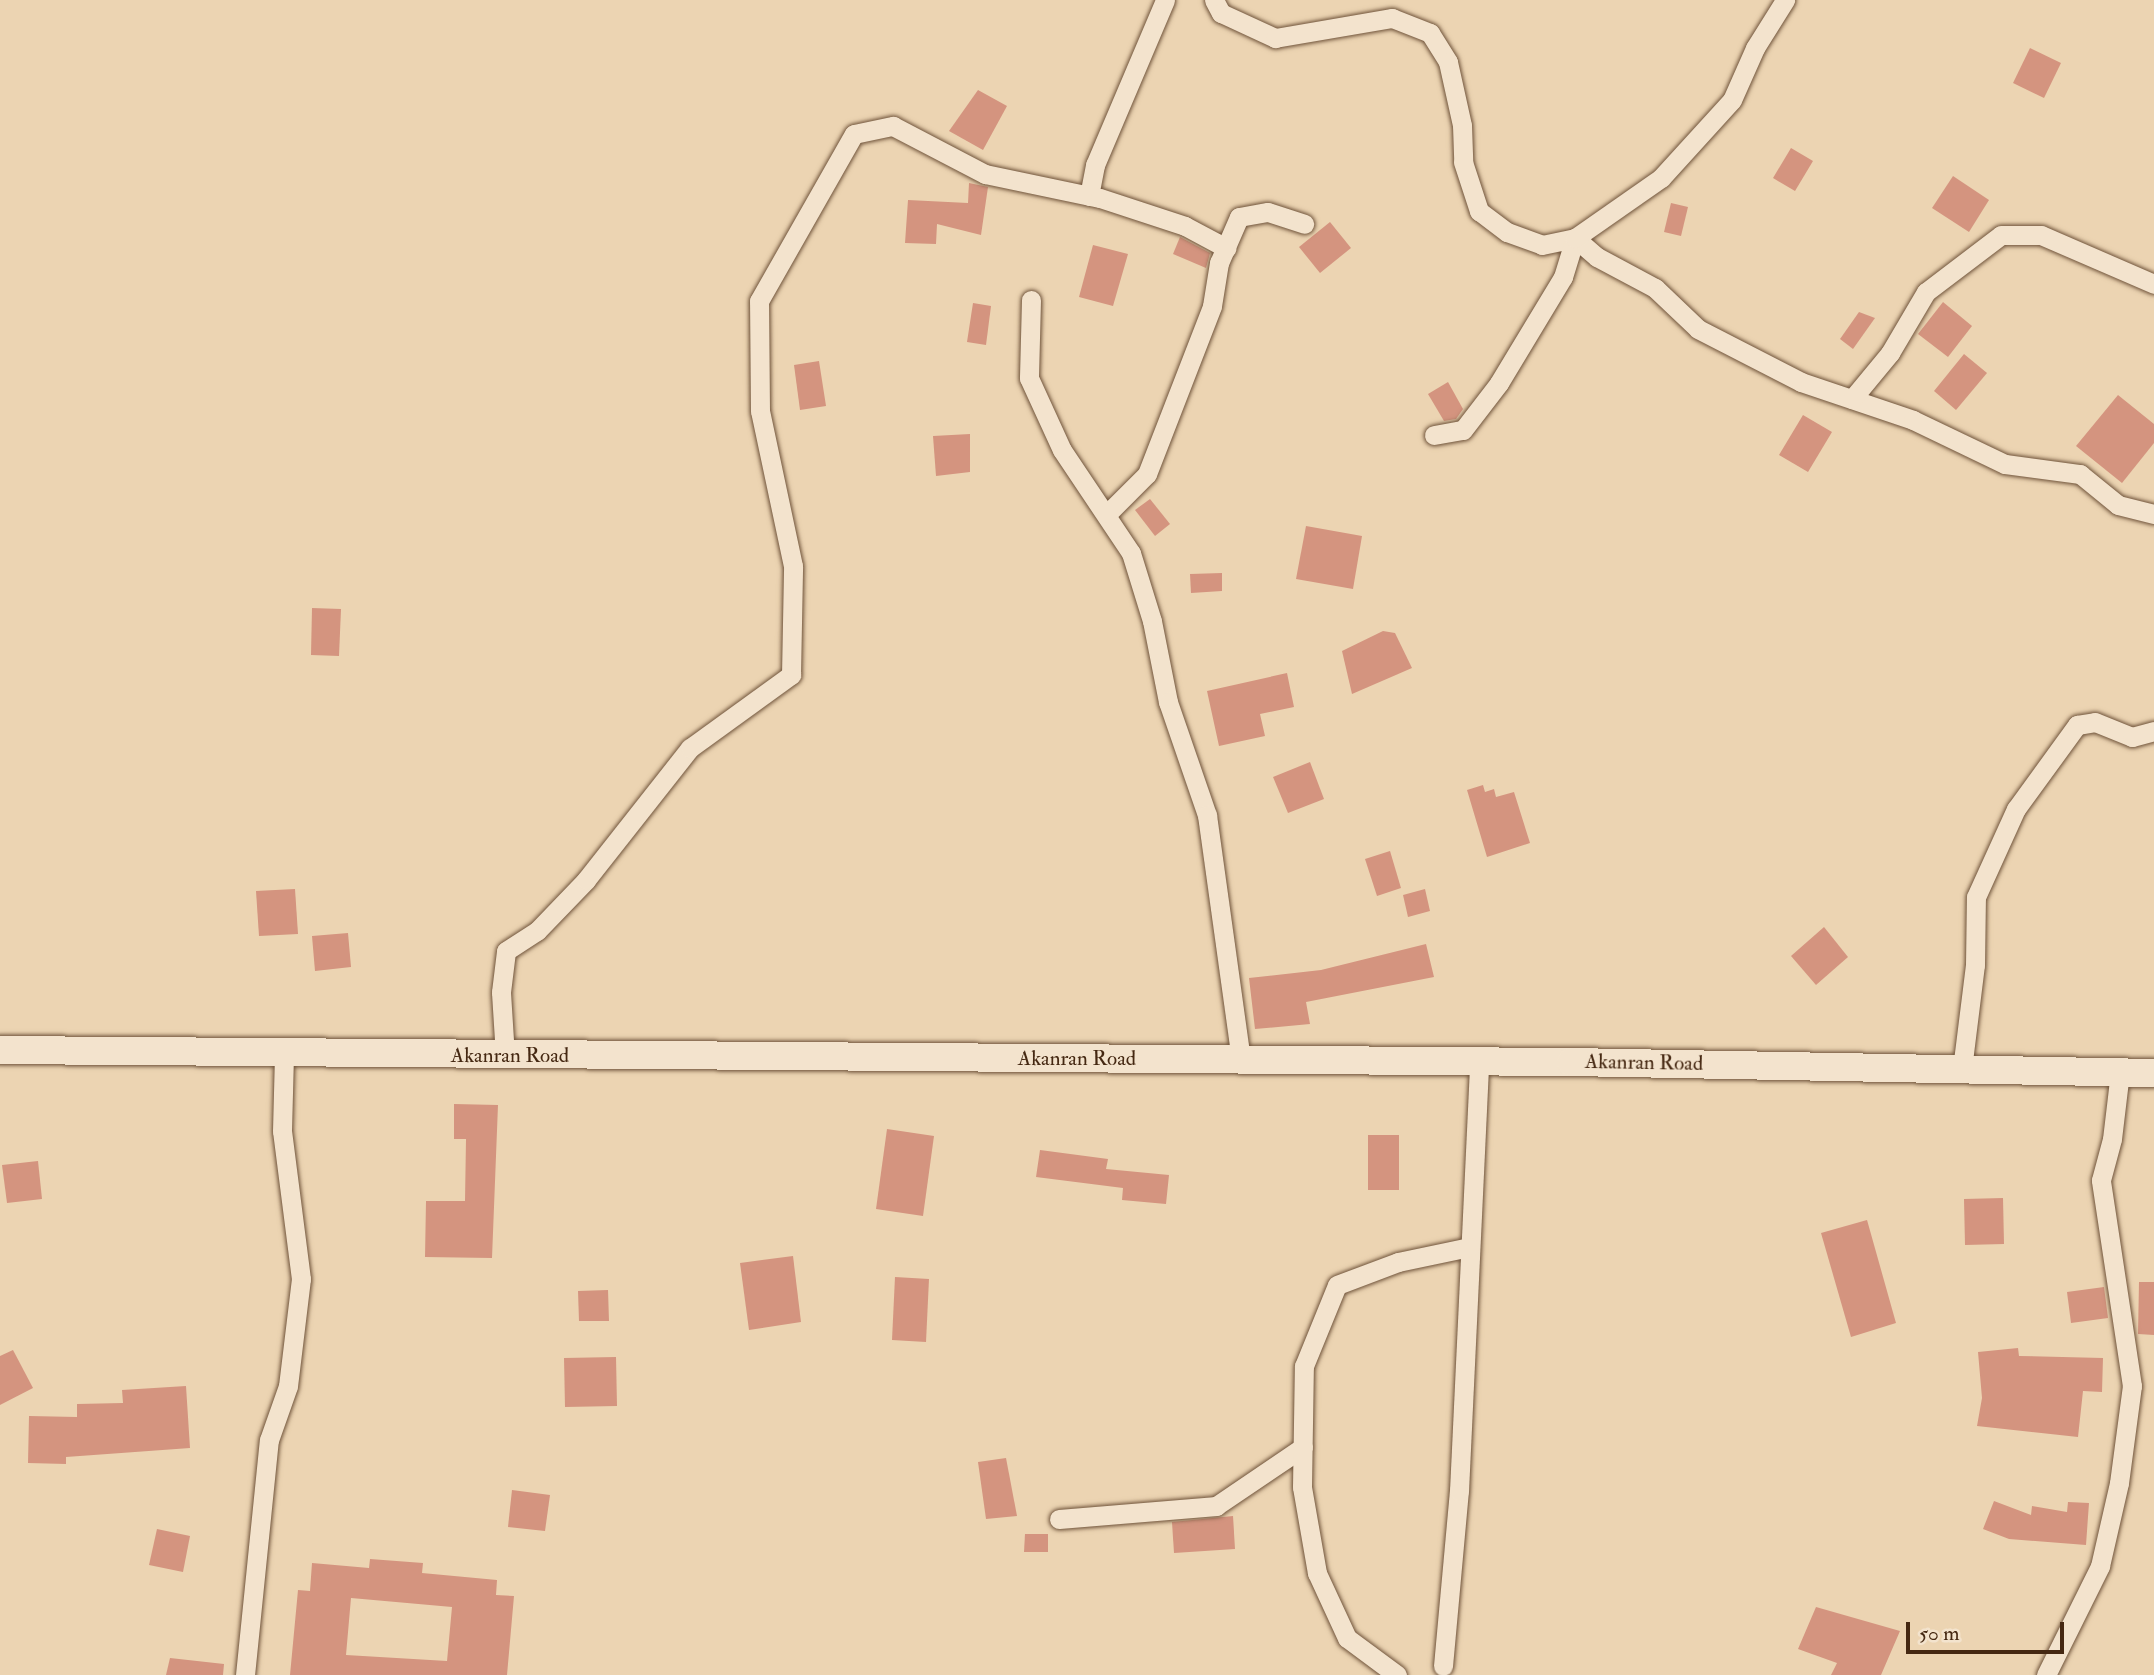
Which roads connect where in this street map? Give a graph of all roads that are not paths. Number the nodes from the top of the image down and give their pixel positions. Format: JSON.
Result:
{"nodes":[{"id":1,"x":1165,"y":0,"type":"edge"},
{"id":2,"x":1214,"y":0,"type":"edge"},
{"id":3,"x":1784,"y":0,"type":"edge"},
{"id":4,"x":1089,"y":196,"type":"junction"},
{"id":5,"x":1304,"y":224,"type":"dead end"},
{"id":6,"x":1575,"y":238,"type":"junction"},
{"id":7,"x":1226,"y":248,"type":"junction"},
{"id":8,"x":2154,"y":285,"type":"edge"},
{"id":9,"x":1031,"y":300,"type":"dead end"},
{"id":10,"x":1852,"y":399,"type":"junction"},
{"id":11,"x":1434,"y":435,"type":"dead end"},
{"id":12,"x":1108,"y":513,"type":"junction"},
{"id":13,"x":2154,"y":514,"type":"edge"},
{"id":14,"x":2154,"y":731,"type":"edge"},
{"id":15,"x":0,"y":1050,"type":"edge"},
{"id":16,"x":284,"y":1055,"type":"junction"},
{"id":17,"x":505,"y":1056,"type":"junction"},
{"id":18,"x":1241,"y":1060,"type":"junction"},
{"id":19,"x":1479,"y":1061,"type":"junction"},
{"id":20,"x":1962,"y":1069,"type":"junction"},
{"id":21,"x":2120,"y":1072,"type":"junction"},
{"id":22,"x":2154,"y":1073,"type":"edge"},
{"id":23,"x":1469,"y":1247,"type":"junction"},
{"id":24,"x":1303,"y":1447,"type":"junction"},
{"id":25,"x":1059,"y":1519,"type":"dead end"},
{"id":26,"x":1443,"y":1666,"type":"dead end"},
{"id":27,"x":245,"y":1675,"type":"edge"},
{"id":28,"x":1397,"y":1675,"type":"edge"},
{"id":29,"x":2046,"y":1675,"type":"edge"}],
"edges":[{"from":1,"to":4,"type":"street"},
{"from":2,"to":6,"type":"street"},
{"from":3,"to":6,"type":"street"},
{"from":4,"to":7,"type":"street"},
{"from":4,"to":17,"type":"street"},
{"from":5,"to":7,"type":"street"},
{"from":6,"to":10,"type":"street"},
{"from":6,"to":11,"type":"street"},
{"from":7,"to":12,"type":"street"},
{"from":8,"to":10,"type":"street"},
{"from":9,"to":12,"type":"street"},
{"from":10,"to":13,"type":"street"},
{"from":12,"to":18,"type":"street"},
{"from":14,"to":20,"type":"street"},
{"from":15,"to":16,"type":"main road","name":"Akanran Road"},
{"from":16,"to":17,"type":"main road","name":"Akanran Road"},
{"from":16,"to":27,"type":"street"},
{"from":17,"to":18,"type":"main road","name":"Akanran Road"},
{"from":18,"to":19,"type":"main road","name":"Akanran Road"},
{"from":19,"to":20,"type":"main road","name":"Akanran Road"},
{"from":19,"to":23,"type":"street"},
{"from":20,"to":21,"type":"main road","name":"Akanran Road"},
{"from":21,"to":22,"type":"main road","name":"Akanran Road"},
{"from":21,"to":29,"type":"street"},
{"from":23,"to":24,"type":"street"},
{"from":23,"to":26,"type":"street"},
{"from":24,"to":25,"type":"street"},
{"from":24,"to":28,"type":"street"}]}
